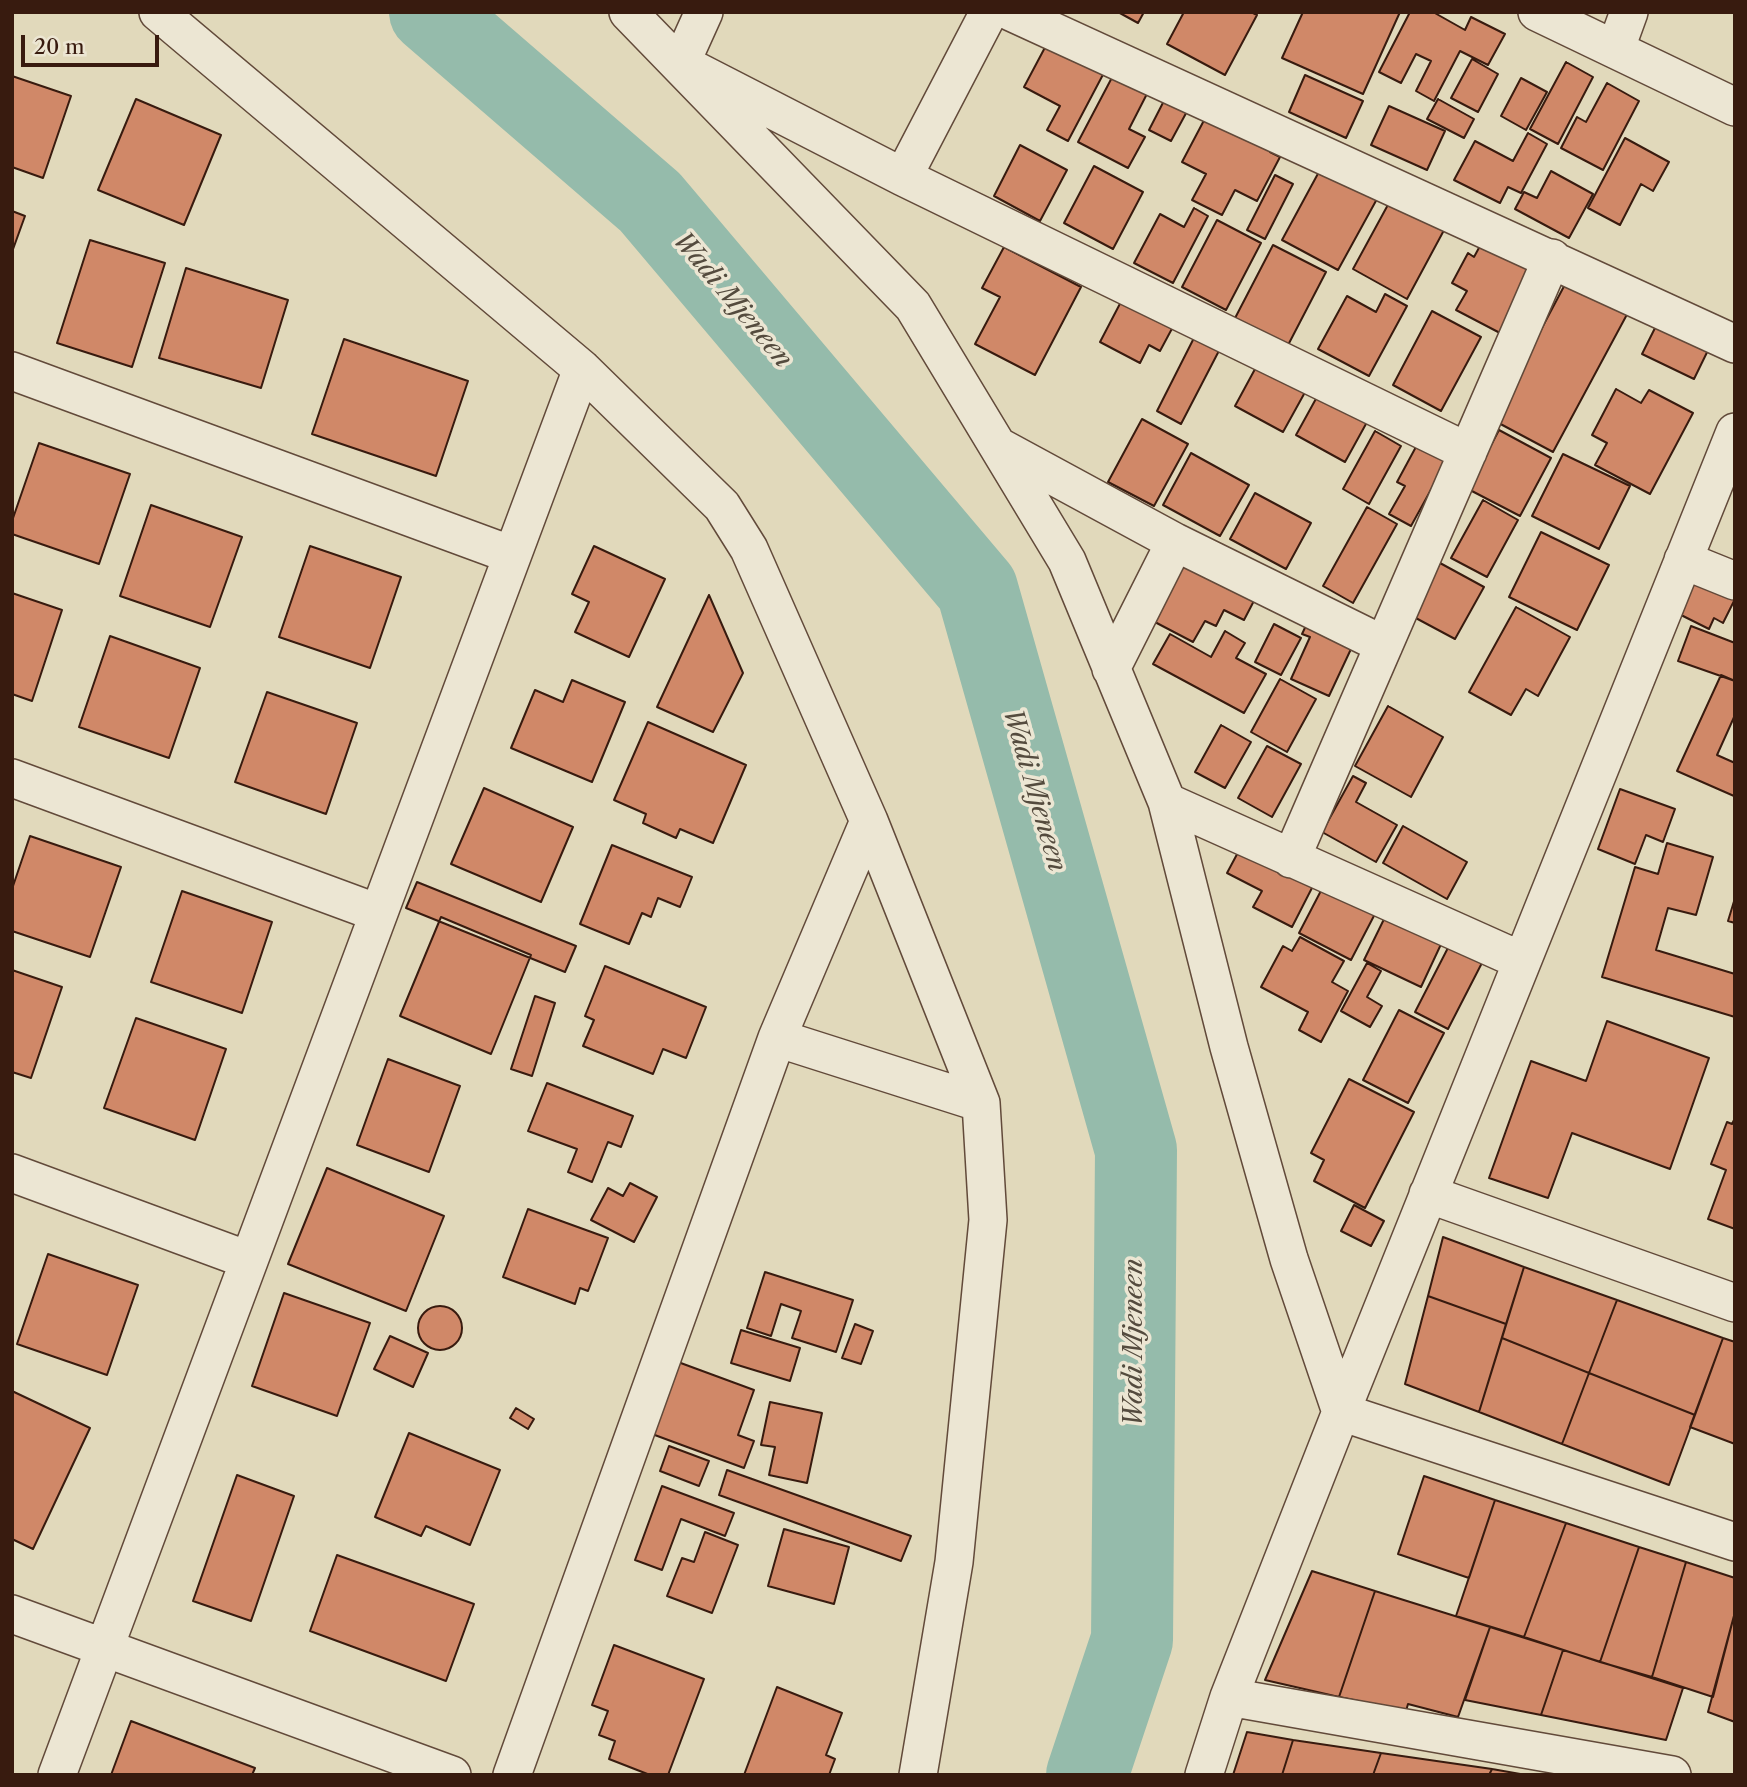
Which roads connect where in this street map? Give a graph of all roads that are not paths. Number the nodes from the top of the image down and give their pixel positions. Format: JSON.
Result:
{"nodes":[{"id":1,"x":159,"y":12,"type":"edge"},
{"id":2,"x":628,"y":12,"type":"edge"},
{"id":3,"x":704,"y":12,"type":"edge"},
{"id":4,"x":989,"y":12,"type":"edge"},
{"id":5,"x":1011,"y":12,"type":"edge"},
{"id":6,"x":1537,"y":12,"type":"edge"},
{"id":7,"x":1629,"y":12,"type":"edge"},
{"id":8,"x":1616,"y":48,"type":"junction"},
{"id":9,"x":681,"y":63,"type":"junction"},
{"id":10,"x":1735,"y":107,"type":"edge"},
{"id":11,"x":903,"y":177,"type":"junction"},
{"id":12,"x":1552,"y":258,"type":"junction"},
{"id":13,"x":1735,"y":344,"type":"edge"},
{"id":14,"x":582,"y":369,"type":"junction"},
{"id":15,"x":12,"y":371,"type":"edge"},
{"id":16,"x":1735,"y":432,"type":"edge"},
{"id":17,"x":997,"y":445,"type":"junction"},
{"id":18,"x":1468,"y":452,"type":"junction"},
{"id":19,"x":1175,"y":542,"type":"junction"},
{"id":20,"x":512,"y":555,"type":"junction"},
{"id":21,"x":1683,"y":560,"type":"junction"},
{"id":22,"x":1735,"y":581,"type":"edge"},
{"id":23,"x":1384,"y":645,"type":"junction"},
{"id":24,"x":1111,"y":669,"type":"junction"},
{"id":25,"x":12,"y":778,"type":"edge"},
{"id":26,"x":1167,"y":802,"type":"junction"},
{"id":27,"x":869,"y":821,"type":"junction"},
{"id":28,"x":1291,"y":859,"type":"junction"},
{"id":29,"x":378,"y":913,"type":"junction"},
{"id":30,"x":1522,"y":961,"type":"junction"},
{"id":31,"x":777,"y":1038,"type":"junction"},
{"id":32,"x":981,"y":1103,"type":"junction"},
{"id":33,"x":12,"y":1173,"type":"edge"},
{"id":34,"x":1429,"y":1194,"type":"junction"},
{"id":35,"x":248,"y":1260,"type":"junction"},
{"id":36,"x":1735,"y":1303,"type":"edge"},
{"id":37,"x":1341,"y":1412,"type":"junction"},
{"id":38,"x":1735,"y":1542,"type":"edge"},
{"id":39,"x":12,"y":1614,"type":"edge"},
{"id":40,"x":104,"y":1649,"type":"junction"},
{"id":41,"x":1229,"y":1697,"type":"junction"},
{"id":42,"x":1664,"y":1774,"type":"edge"},
{"id":43,"x":57,"y":1775,"type":"edge"},
{"id":44,"x":452,"y":1775,"type":"edge"},
{"id":45,"x":512,"y":1775,"type":"edge"},
{"id":46,"x":918,"y":1775,"type":"edge"},
{"id":47,"x":1204,"y":1775,"type":"edge"}],
"edges":[{"from":1,"to":14,"type":"street"},
{"from":2,"to":9,"type":"street"},
{"from":3,"to":9,"type":"street"},
{"from":4,"to":11,"type":"street"},
{"from":5,"to":12,"type":"street"},
{"from":6,"to":8,"type":"street"},
{"from":7,"to":8,"type":"street"},
{"from":8,"to":10,"type":"street"},
{"from":9,"to":11,"type":"street"},
{"from":9,"to":17,"type":"street"},
{"from":11,"to":18,"type":"street"},
{"from":12,"to":13,"type":"street"},
{"from":12,"to":18,"type":"street"},
{"from":14,"to":20,"type":"street"},
{"from":14,"to":27,"type":"street"},
{"from":15,"to":20,"type":"street"},
{"from":16,"to":21,"type":"street"},
{"from":17,"to":19,"type":"street"},
{"from":17,"to":24,"type":"street"},
{"from":18,"to":23,"type":"street"},
{"from":19,"to":23,"type":"street"},
{"from":19,"to":24,"type":"street"},
{"from":20,"to":29,"type":"street"},
{"from":21,"to":22,"type":"street"},
{"from":21,"to":30,"type":"street"},
{"from":23,"to":28,"type":"street"},
{"from":24,"to":26,"type":"street"},
{"from":25,"to":29,"type":"street"},
{"from":26,"to":28,"type":"street"},
{"from":26,"to":37,"type":"street"},
{"from":27,"to":31,"type":"street"},
{"from":27,"to":32,"type":"street"},
{"from":28,"to":30,"type":"street"},
{"from":29,"to":35,"type":"street"},
{"from":30,"to":34,"type":"street"},
{"from":31,"to":32,"type":"street"},
{"from":31,"to":45,"type":"street"},
{"from":32,"to":46,"type":"street"},
{"from":33,"to":35,"type":"street"},
{"from":34,"to":36,"type":"street"},
{"from":34,"to":37,"type":"street"},
{"from":35,"to":40,"type":"street"},
{"from":37,"to":38,"type":"street"},
{"from":37,"to":41,"type":"street"},
{"from":39,"to":40,"type":"street"},
{"from":40,"to":43,"type":"street"},
{"from":40,"to":44,"type":"street"},
{"from":41,"to":42,"type":"street"},
{"from":41,"to":47,"type":"street"}]}
